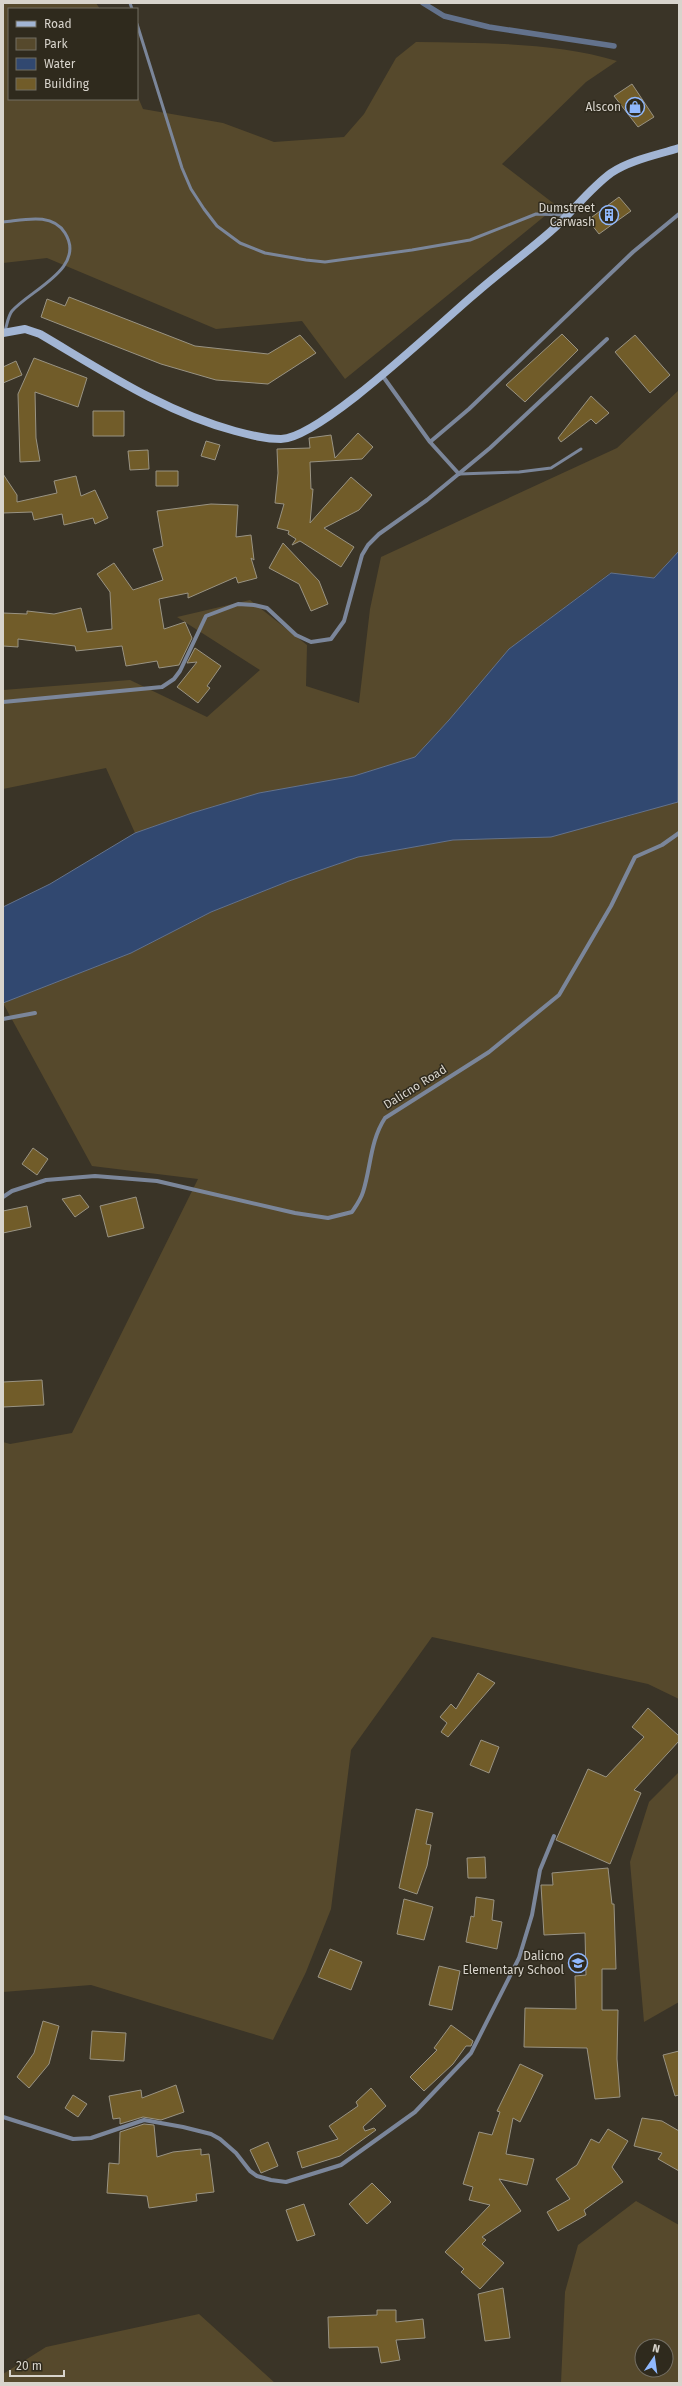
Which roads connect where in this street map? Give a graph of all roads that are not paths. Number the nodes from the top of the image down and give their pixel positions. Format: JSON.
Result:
{"nodes":[{"id":1,"x":138,"y":27,"type":"edge"},
{"id":2,"x":679,"y":148,"type":"edge"},
{"id":3,"x":679,"y":214,"type":"edge"},
{"id":4,"x":567,"y":216,"type":"junction"},
{"id":5,"x":3,"y":222,"type":"edge"},
{"id":6,"x":4,"y":332,"type":"edge"},
{"id":7,"x":607,"y":339,"type":"dead end"},
{"id":8,"x":382,"y":375,"type":"junction"},
{"id":9,"x":430,"y":442,"type":"junction"},
{"id":10,"x":581,"y":449,"type":"dead end"},
{"id":11,"x":459,"y":474,"type":"junction"},
{"id":12,"x":3,"y":702,"type":"edge"},
{"id":13,"x":679,"y":832,"type":"edge"},
{"id":14,"x":35,"y":1014,"type":"dead end"},
{"id":15,"x":3,"y":1019,"type":"edge"},
{"id":16,"x":3,"y":1197,"type":"edge"},
{"id":17,"x":554,"y":1836,"type":"dead end"},
{"id":18,"x":3,"y":2117,"type":"edge"}],
"edges":[{"from":1,"to":4,"type":"lane"},
{"from":2,"to":4,"type":"main road"},
{"from":3,"to":9,"type":"street"},
{"from":4,"to":8,"type":"main road"},
{"from":5,"to":6,"type":"lane"},
{"from":6,"to":8,"type":"main road"},
{"from":7,"to":11,"type":"street"},
{"from":8,"to":9,"type":"street"},
{"from":9,"to":11,"type":"street"},
{"from":10,"to":11,"type":"lane"},
{"from":11,"to":12,"type":"street"},
{"from":13,"to":16,"type":"street","name":"Dalicno Road"},
{"from":14,"to":15,"type":"street"},
{"from":17,"to":18,"type":"street"}]}
